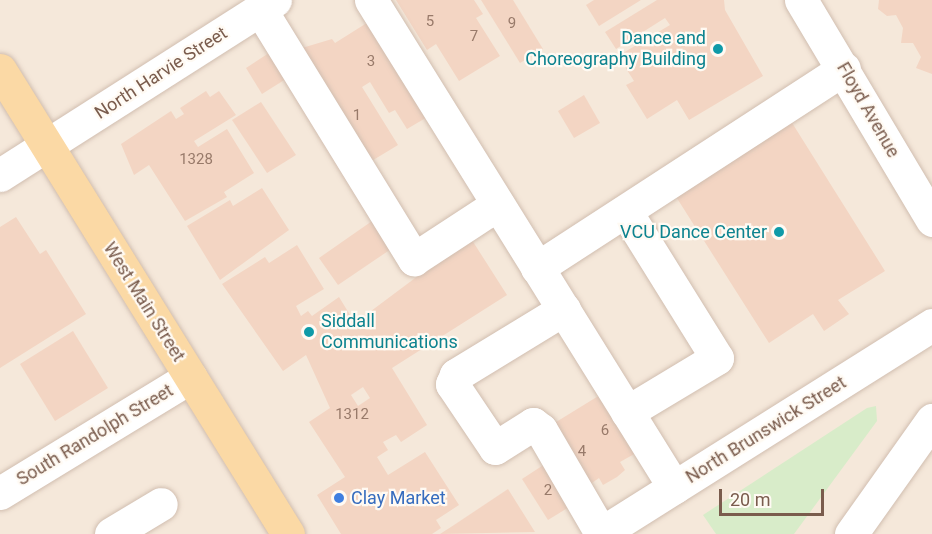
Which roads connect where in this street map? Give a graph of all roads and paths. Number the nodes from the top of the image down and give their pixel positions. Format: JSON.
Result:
{"nodes":[{"id":1,"x":371,"y":0,"type":"edge"},
{"id":2,"x":801,"y":0,"type":"edge"},
{"id":3,"x":268,"y":4,"type":"edge"},
{"id":4,"x":844,"y":69,"type":"junction"},
{"id":5,"x":0,"y":70,"type":"edge"},
{"id":6,"x":47,"y":146,"type":"junction"},
{"id":7,"x":0,"y":175,"type":"edge"},
{"id":8,"x":498,"y":204,"type":"junction"},
{"id":9,"x":626,"y":212,"type":"junction"},
{"id":10,"x":932,"y":220,"type":"edge"},
{"id":11,"x":537,"y":268,"type":"junction"},
{"id":12,"x":564,"y":309,"type":"junction"},
{"id":13,"x":932,"y":325,"type":"edge"},
{"id":14,"x":190,"y":377,"type":"junction"},
{"id":15,"x":627,"y":412,"type":"junction"},
{"id":16,"x":932,"y":420,"type":"edge"},
{"id":17,"x":674,"y":488,"type":"junction"},
{"id":18,"x":0,"y":493,"type":"edge"},
{"id":19,"x":161,"y":504,"type":"dead end"},
{"id":20,"x":111,"y":534,"type":"edge"},
{"id":21,"x":288,"y":534,"type":"edge"},
{"id":22,"x":600,"y":534,"type":"edge"},
{"id":23,"x":851,"y":534,"type":"edge"}],
"edges":[{"from":1,"to":8,"type":"street"},
{"from":2,"to":4,"type":"street","name":"Floyd Avenue"},
{"from":3,"to":6,"type":"street","name":"North Harvie Street"},
{"from":3,"to":8,"type":"street"},
{"from":4,"to":9,"type":"street"},
{"from":4,"to":10,"type":"street","name":"Floyd Avenue"},
{"from":5,"to":6,"type":"main road","name":"West Main Street"},
{"from":6,"to":7,"type":"street","name":"North Harvie Street"},
{"from":6,"to":14,"type":"main road","name":"West Main Street"},
{"from":8,"to":11,"type":"street"},
{"from":9,"to":11,"type":"street"},
{"from":9,"to":15,"type":"street"},
{"from":11,"to":12,"type":"street"},
{"from":12,"to":15,"type":"street"},
{"from":12,"to":22,"type":"street"},
{"from":13,"to":17,"type":"street","name":"North Brunswick Street"},
{"from":14,"to":18,"type":"street","name":"South Randolph Street"},
{"from":14,"to":21,"type":"main road","name":"West Main Street"},
{"from":15,"to":17,"type":"street"},
{"from":16,"to":23,"type":"street"},
{"from":17,"to":22,"type":"street","name":"North Brunswick Street"},
{"from":19,"to":20,"type":"street"}]}
